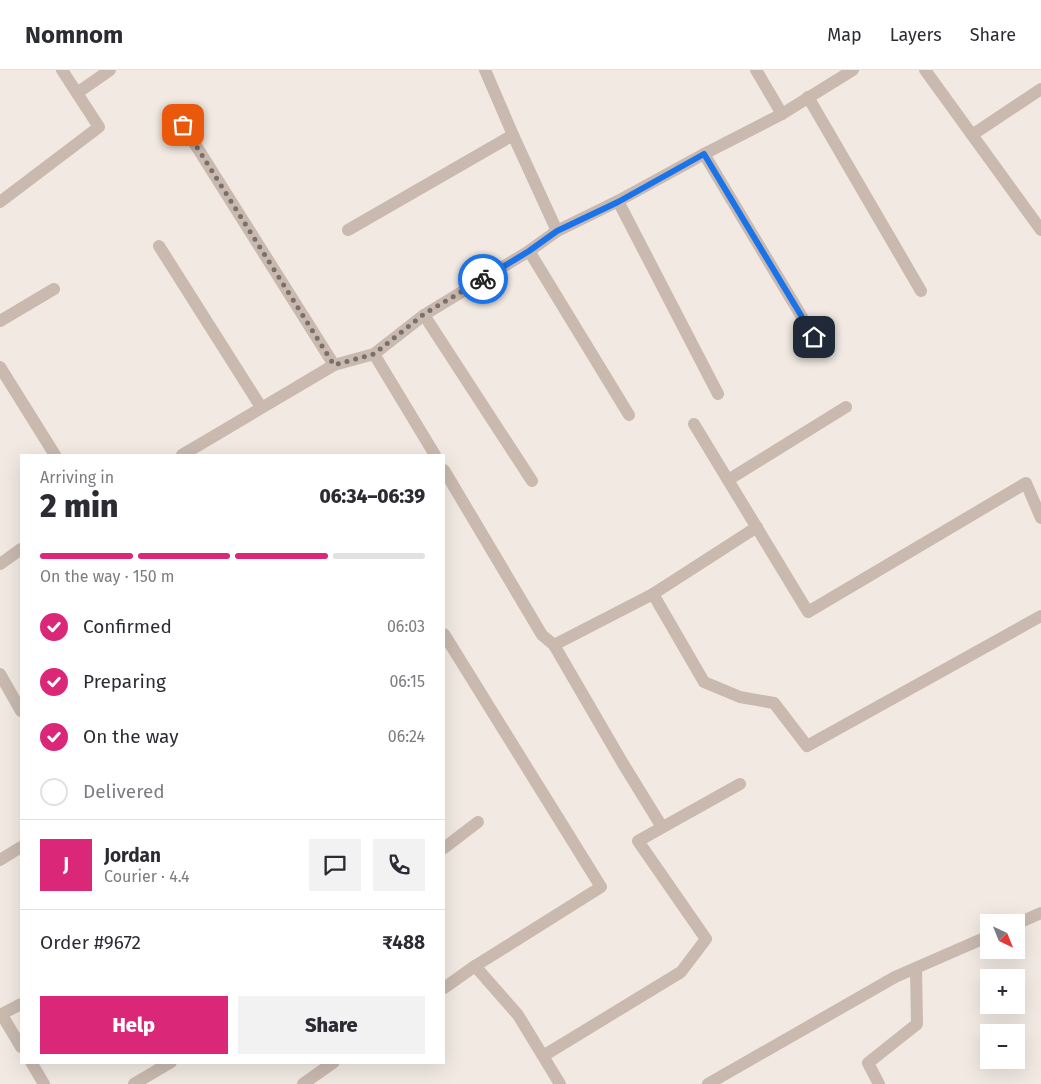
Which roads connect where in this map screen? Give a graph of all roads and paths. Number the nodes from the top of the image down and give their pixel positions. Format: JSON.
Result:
{"nodes":[{"id":1,"x":62,"y":70,"type":"edge"},
{"id":2,"x":110,"y":70,"type":"edge"},
{"id":3,"x":485,"y":70,"type":"edge"},
{"id":4,"x":756,"y":70,"type":"edge"},
{"id":5,"x":853,"y":70,"type":"edge"},
{"id":6,"x":925,"y":70,"type":"edge"},
{"id":7,"x":1041,"y":89,"type":"edge"},
{"id":8,"x":77,"y":93,"type":"junction"},
{"id":9,"x":808,"y":97,"type":"junction"},
{"id":10,"x":782,"y":114,"type":"junction"},
{"id":11,"x":183,"y":125,"type":"dead end"},
{"id":12,"x":972,"y":135,"type":"junction"},
{"id":13,"x":513,"y":136,"type":"junction"},
{"id":14,"x":704,"y":154,"type":"junction"},
{"id":15,"x":0,"y":202,"type":"edge"},
{"id":16,"x":618,"y":202,"type":"junction"},
{"id":17,"x":348,"y":230,"type":"dead end"},
{"id":18,"x":1041,"y":230,"type":"edge"},
{"id":19,"x":557,"y":231,"type":"junction"},
{"id":20,"x":159,"y":246,"type":"dead end"},
{"id":21,"x":529,"y":251,"type":"junction"},
{"id":22,"x":54,"y":289,"type":"dead end"},
{"id":23,"x":921,"y":291,"type":"dead end"},
{"id":24,"x":424,"y":314,"type":"junction"},
{"id":25,"x":0,"y":321,"type":"edge"},
{"id":26,"x":814,"y":337,"type":"dead end"},
{"id":27,"x":374,"y":354,"type":"junction"},
{"id":28,"x":334,"y":365,"type":"junction"},
{"id":29,"x":0,"y":367,"type":"edge"},
{"id":30,"x":718,"y":394,"type":"dead end"},
{"id":31,"x":846,"y":407,"type":"dead end"},
{"id":32,"x":261,"y":408,"type":"junction"},
{"id":33,"x":628,"y":414,"type":"dead end"},
{"id":34,"x":694,"y":424,"type":"dead end"},
{"id":35,"x":54,"y":454,"type":"edge"},
{"id":36,"x":184,"y":454,"type":"edge"},
{"id":37,"x":433,"y":454,"type":"edge"},
{"id":38,"x":445,"y":472,"type":"edge"},
{"id":39,"x":728,"y":480,"type":"junction"},
{"id":40,"x":532,"y":481,"type":"dead end"},
{"id":41,"x":1041,"y":518,"type":"edge"},
{"id":42,"x":757,"y":527,"type":"junction"},
{"id":43,"x":20,"y":550,"type":"edge"},
{"id":44,"x":0,"y":564,"type":"edge"},
{"id":45,"x":654,"y":594,"type":"junction"},
{"id":46,"x":1041,"y":616,"type":"edge"},
{"id":47,"x":445,"y":636,"type":"edge"},
{"id":48,"x":554,"y":645,"type":"junction"},
{"id":49,"x":0,"y":674,"type":"edge"},
{"id":50,"x":20,"y":709,"type":"edge"},
{"id":51,"x":740,"y":784,"type":"dead end"},
{"id":52,"x":478,"y":822,"type":"dead end"},
{"id":53,"x":662,"y":827,"type":"junction"},
{"id":54,"x":445,"y":847,"type":"edge"},
{"id":55,"x":20,"y":848,"type":"edge"},
{"id":56,"x":0,"y":860,"type":"edge"},
{"id":57,"x":1041,"y":913,"type":"edge"},
{"id":58,"x":1025,"y":920,"type":"edge"},
{"id":59,"x":980,"y":940,"type":"edge"},
{"id":60,"x":475,"y":966,"type":"junction"},
{"id":61,"x":916,"y":968,"type":"junction"},
{"id":62,"x":445,"y":987,"type":"edge"},
{"id":63,"x":20,"y":1005,"type":"edge"},
{"id":64,"x":1,"y":1015,"type":"edge"},
{"id":65,"x":20,"y":1045,"type":"edge"},
{"id":66,"x":543,"y":1056,"type":"junction"},
{"id":67,"x":32,"y":1064,"type":"edge"},
{"id":68,"x":168,"y":1064,"type":"edge"},
{"id":69,"x":331,"y":1064,"type":"edge"},
{"id":70,"x":44,"y":1084,"type":"edge"},
{"id":71,"x":134,"y":1084,"type":"edge"},
{"id":72,"x":303,"y":1084,"type":"edge"},
{"id":73,"x":560,"y":1084,"type":"edge"},
{"id":74,"x":708,"y":1084,"type":"edge"},
{"id":75,"x":878,"y":1084,"type":"edge"}],
"edges":[{"from":1,"to":8,"type":"street"},
{"from":2,"to":8,"type":"street"},
{"from":3,"to":13,"type":"street"},
{"from":4,"to":10,"type":"street"},
{"from":5,"to":9,"type":"street"},
{"from":6,"to":12,"type":"street"},
{"from":7,"to":12,"type":"street"},
{"from":8,"to":15,"type":"street"},
{"from":9,"to":10,"type":"street"},
{"from":9,"to":23,"type":"street"},
{"from":10,"to":14,"type":"street"},
{"from":11,"to":28,"type":"street"},
{"from":12,"to":18,"type":"street"},
{"from":13,"to":17,"type":"street"},
{"from":13,"to":19,"type":"street"},
{"from":14,"to":16,"type":"street"},
{"from":14,"to":26,"type":"street"},
{"from":16,"to":19,"type":"street"},
{"from":16,"to":30,"type":"street"},
{"from":19,"to":21,"type":"street"},
{"from":20,"to":32,"type":"street"},
{"from":21,"to":24,"type":"street"},
{"from":21,"to":33,"type":"street"},
{"from":22,"to":25,"type":"street"},
{"from":24,"to":27,"type":"street"},
{"from":24,"to":40,"type":"street"},
{"from":27,"to":28,"type":"street"},
{"from":27,"to":37,"type":"street"},
{"from":28,"to":32,"type":"street"},
{"from":29,"to":35,"type":"street"},
{"from":31,"to":39,"type":"street"},
{"from":32,"to":36,"type":"street"},
{"from":34,"to":39,"type":"street"},
{"from":38,"to":48,"type":"street"},
{"from":39,"to":42,"type":"street"},
{"from":41,"to":42,"type":"street"},
{"from":42,"to":45,"type":"street"},
{"from":43,"to":44,"type":"street"},
{"from":45,"to":46,"type":"street"},
{"from":45,"to":48,"type":"street"},
{"from":47,"to":60,"type":"street"},
{"from":48,"to":53,"type":"street"},
{"from":49,"to":50,"type":"street"},
{"from":51,"to":53,"type":"street"},
{"from":52,"to":54,"type":"street"},
{"from":53,"to":66,"type":"street"},
{"from":55,"to":56,"type":"street"},
{"from":57,"to":58,"type":"street"},
{"from":59,"to":61,"type":"street"},
{"from":60,"to":62,"type":"street"},
{"from":60,"to":66,"type":"street"},
{"from":61,"to":74,"type":"street"},
{"from":61,"to":75,"type":"street"},
{"from":63,"to":64,"type":"street"},
{"from":64,"to":65,"type":"street"},
{"from":66,"to":73,"type":"street"},
{"from":67,"to":70,"type":"street"},
{"from":68,"to":71,"type":"street"},
{"from":69,"to":72,"type":"street"}]}
